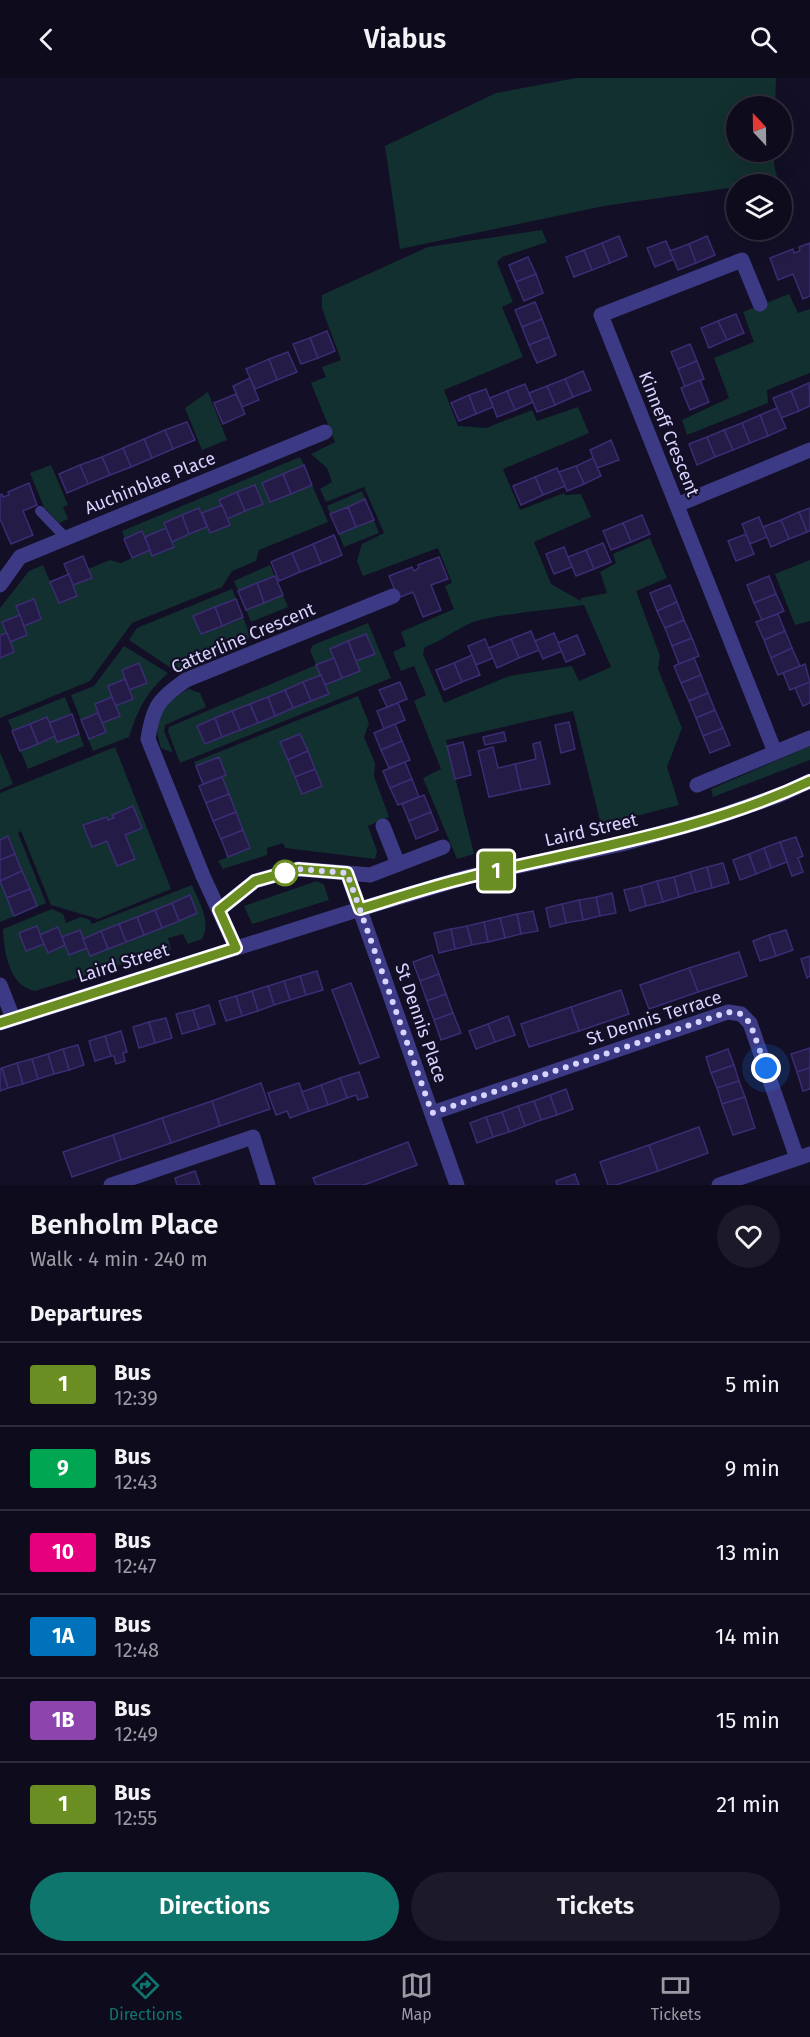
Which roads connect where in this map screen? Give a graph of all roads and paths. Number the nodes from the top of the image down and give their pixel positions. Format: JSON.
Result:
{"nodes":[{"id":1,"x":760,"y":304,"type":"dead end"},
{"id":2,"x":326,"y":432,"type":"dead end"},
{"id":3,"x":810,"y":450,"type":"edge"},
{"id":4,"x":677,"y":505,"type":"junction"},
{"id":5,"x":40,"y":512,"type":"dead end"},
{"id":6,"x":66,"y":538,"type":"junction"},
{"id":7,"x":0,"y":585,"type":"edge"},
{"id":8,"x":393,"y":596,"type":"dead end"},
{"id":9,"x":810,"y":738,"type":"edge"},
{"id":10,"x":775,"y":752,"type":"junction"},
{"id":11,"x":810,"y":781,"type":"edge"},
{"id":12,"x":697,"y":785,"type":"dead end"},
{"id":13,"x":382,"y":826,"type":"dead end"},
{"id":14,"x":444,"y":847,"type":"dead end"},
{"id":15,"x":398,"y":864,"type":"junction"},
{"id":16,"x":347,"y":873,"type":"junction"},
{"id":17,"x":360,"y":909,"type":"junction"},
{"id":18,"x":219,"y":910,"type":"junction"},
{"id":19,"x":236,"y":948,"type":"junction"},
{"id":20,"x":0,"y":985,"type":"edge"},
{"id":21,"x":7,"y":1020,"type":"edge"},
{"id":22,"x":432,"y":1113,"type":"junction"},
{"id":23,"x":804,"y":1156,"type":"edge"},
{"id":24,"x":146,"y":1179,"type":"edge"},
{"id":25,"x":111,"y":1185,"type":"edge"},
{"id":26,"x":268,"y":1185,"type":"edge"},
{"id":27,"x":457,"y":1185,"type":"edge"},
{"id":28,"x":719,"y":1185,"type":"edge"}],
"edges":[{"from":1,"to":4,"type":"street","name":"Kinneff Crescent"},
{"from":2,"to":6,"type":"street","name":"Auchinblae Place"},
{"from":3,"to":4,"type":"street"},
{"from":4,"to":10,"type":"street","name":"Kinneff Crescent"},
{"from":5,"to":6,"type":"lane"},
{"from":6,"to":7,"type":"street","name":"Auchinblae Place"},
{"from":8,"to":18,"type":"street","name":"Catterline Crescent"},
{"from":9,"to":10,"type":"street"},
{"from":10,"to":12,"type":"street"},
{"from":11,"to":17,"type":"street","name":"Laird Street"},
{"from":13,"to":15,"type":"street"},
{"from":14,"to":15,"type":"street"},
{"from":15,"to":16,"type":"street"},
{"from":16,"to":17,"type":"street","name":"St Dennis Place"},
{"from":16,"to":18,"type":"street"},
{"from":17,"to":19,"type":"street","name":"Laird Street"},
{"from":17,"to":22,"type":"street","name":"St Dennis Place"},
{"from":18,"to":19,"type":"street","name":"Catterline Crescent"},
{"from":19,"to":21,"type":"street","name":"Laird Street"},
{"from":20,"to":21,"type":"street"},
{"from":22,"to":23,"type":"street","name":"St Dennis Terrace"},
{"from":22,"to":27,"type":"street","name":"St Dennis Place"},
{"from":23,"to":28,"type":"street"},
{"from":24,"to":25,"type":"street"},
{"from":24,"to":26,"type":"street"}]}
